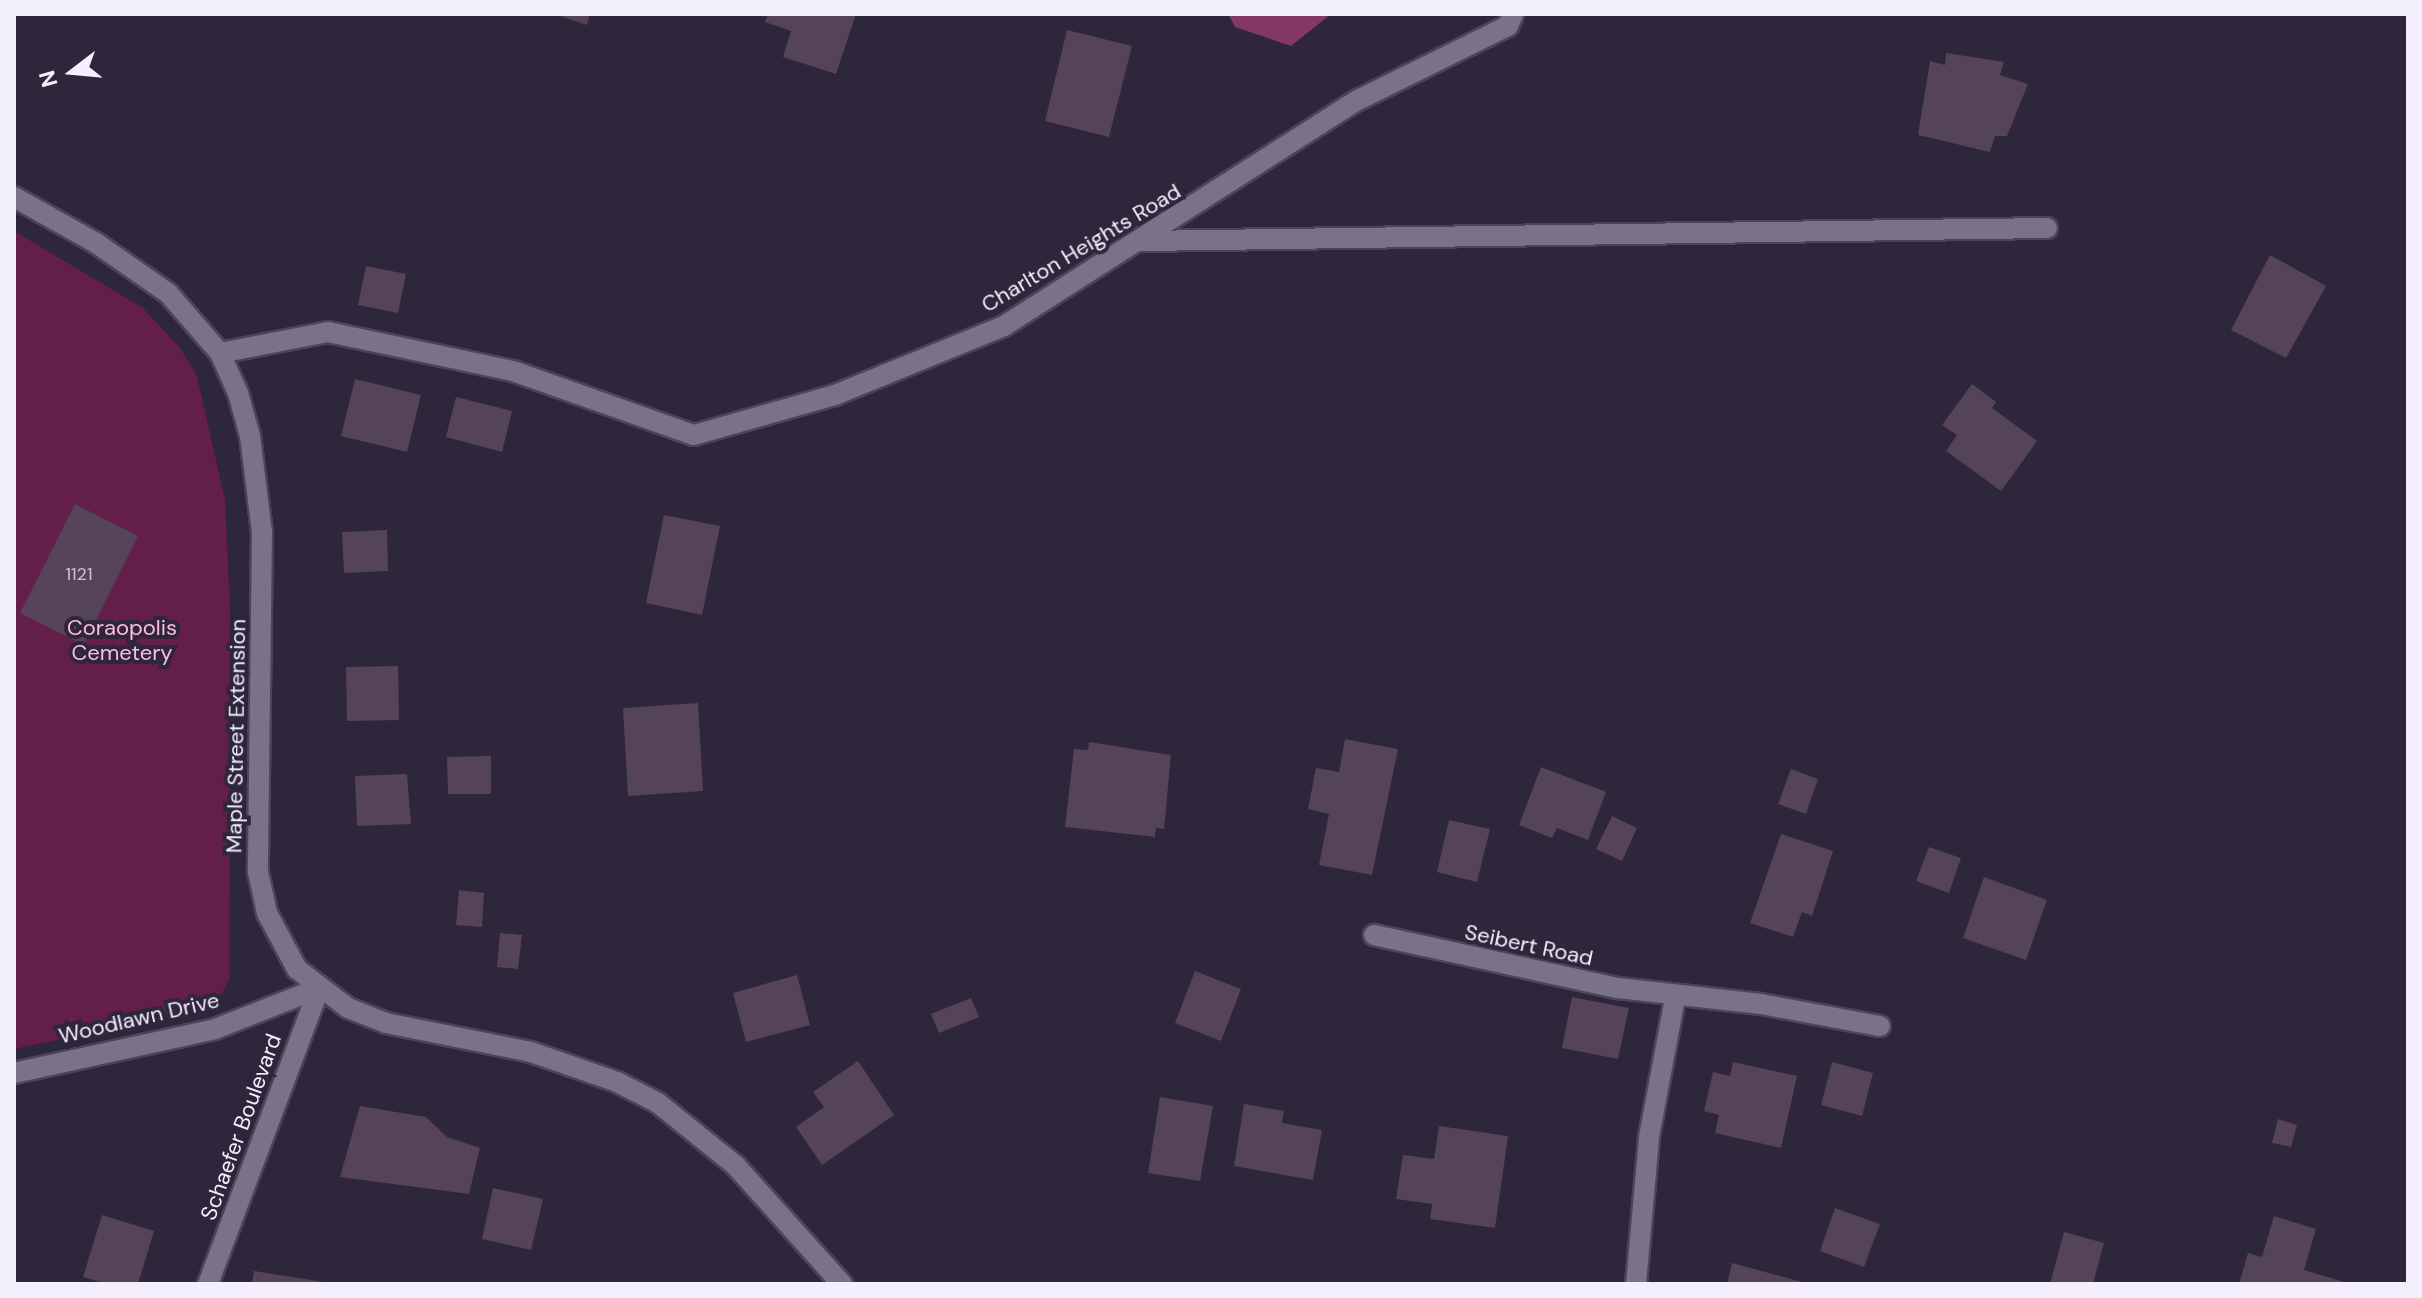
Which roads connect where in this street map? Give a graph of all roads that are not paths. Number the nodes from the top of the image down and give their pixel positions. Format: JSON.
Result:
{"nodes":[{"id":1,"x":1513,"y":14,"type":"edge"},
{"id":2,"x":14,"y":197,"type":"edge"},
{"id":3,"x":2047,"y":228,"type":"dead end"},
{"id":4,"x":1141,"y":241,"type":"junction"},
{"id":5,"x":220,"y":353,"type":"junction"},
{"id":6,"x":1374,"y":935,"type":"dead end"},
{"id":7,"x":319,"y":988,"type":"junction"},
{"id":8,"x":1675,"y":998,"type":"junction"},
{"id":9,"x":1880,"y":1026,"type":"dead end"},
{"id":10,"x":14,"y":1073,"type":"edge"},
{"id":11,"x":208,"y":1284,"type":"edge"},
{"id":12,"x":842,"y":1284,"type":"edge"},
{"id":13,"x":1636,"y":1284,"type":"edge"}],
"edges":[{"from":1,"to":4,"type":"street","name":"Charlton Heights Road"},
{"from":2,"to":5,"type":"street","name":"Maple Street Extension"},
{"from":3,"to":4,"type":"street"},
{"from":4,"to":5,"type":"street","name":"Charlton Heights Road"},
{"from":5,"to":7,"type":"street","name":"Maple Street Extension"},
{"from":6,"to":8,"type":"street","name":"Seibert Road"},
{"from":7,"to":10,"type":"street","name":"Woodlawn Drive"},
{"from":7,"to":11,"type":"street","name":"Schaefer Boulevard"},
{"from":7,"to":12,"type":"street","name":"Maple Street Extension"},
{"from":8,"to":9,"type":"street","name":"Seibert Road"},
{"from":8,"to":13,"type":"street"}]}
